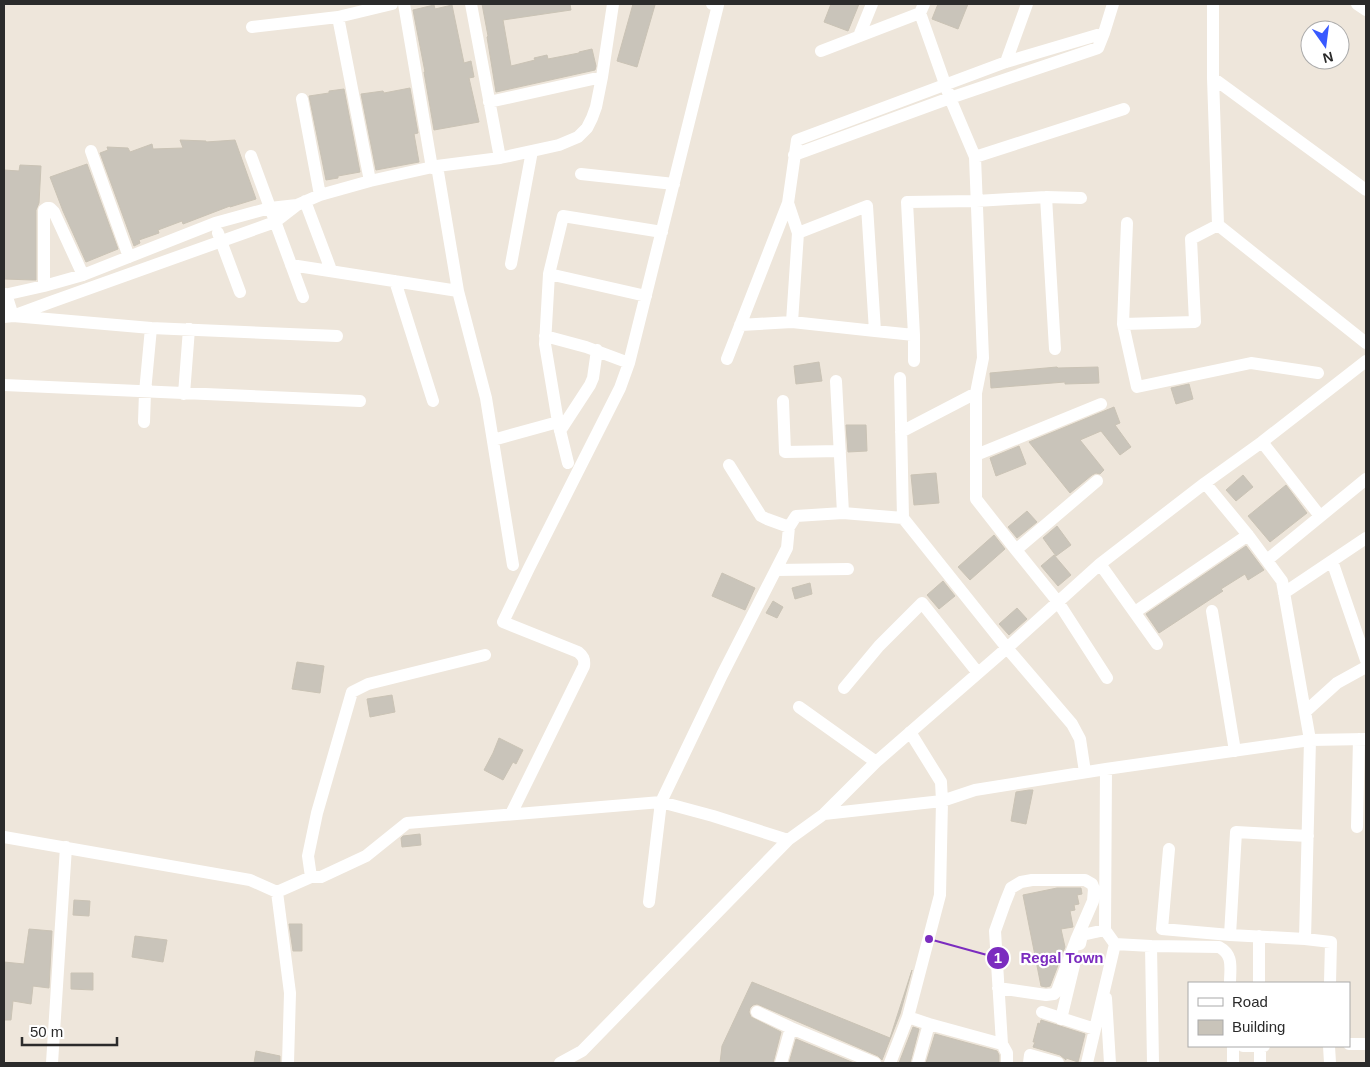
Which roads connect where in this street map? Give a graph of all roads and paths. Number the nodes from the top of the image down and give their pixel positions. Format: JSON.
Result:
{"nodes":[{"id":1,"x":392,"y":4,"type":"edge"},
{"id":2,"x":404,"y":4,"type":"edge"},
{"id":3,"x":471,"y":4,"type":"edge"},
{"id":4,"x":613,"y":4,"type":"edge"},
{"id":5,"x":712,"y":4,"type":"edge"},
{"id":6,"x":872,"y":4,"type":"edge"},
{"id":7,"x":1026,"y":4,"type":"edge"},
{"id":8,"x":1114,"y":4,"type":"edge"},
{"id":9,"x":1213,"y":4,"type":"edge"},
{"id":10,"x":1357,"y":4,"type":"edge"},
{"id":11,"x":922,"y":9,"type":"edge"},
{"id":12,"x":1366,"y":10,"type":"edge"},
{"id":13,"x":338,"y":17,"type":"junction"},
{"id":14,"x":252,"y":27,"type":"dead end"},
{"id":15,"x":1104,"y":33,"type":"junction"},
{"id":16,"x":858,"y":36,"type":"junction"},
{"id":17,"x":821,"y":51,"type":"dead end"},
{"id":18,"x":1006,"y":62,"type":"junction"},
{"id":19,"x":602,"y":77,"type":"junction"},
{"id":20,"x":1213,"y":78,"type":"junction"},
{"id":21,"x":945,"y":85,"type":"junction"},
{"id":22,"x":950,"y":98,"type":"junction"},
{"id":23,"x":302,"y":99,"type":"dead end"},
{"id":24,"x":489,"y":102,"type":"junction"},
{"id":25,"x":1124,"y":110,"type":"dead end"},
{"id":26,"x":91,"y":151,"type":"dead end"},
{"id":27,"x":532,"y":151,"type":"junction"},
{"id":28,"x":794,"y":155,"type":"junction"},
{"id":29,"x":251,"y":156,"type":"dead end"},
{"id":30,"x":975,"y":157,"type":"junction"},
{"id":31,"x":500,"y":158,"type":"junction"},
{"id":32,"x":435,"y":167,"type":"junction"},
{"id":33,"x":580,"y":174,"type":"dead end"},
{"id":34,"x":370,"y":181,"type":"junction"},
{"id":35,"x":674,"y":184,"type":"junction"},
{"id":36,"x":1366,"y":190,"type":"edge"},
{"id":37,"x":320,"y":195,"type":"junction"},
{"id":38,"x":1046,"y":198,"type":"junction"},
{"id":39,"x":1081,"y":198,"type":"dead end"},
{"id":40,"x":976,"y":201,"type":"junction"},
{"id":41,"x":301,"y":203,"type":"junction"},
{"id":42,"x":788,"y":203,"type":"junction"},
{"id":43,"x":270,"y":208,"type":"junction"},
{"id":44,"x":276,"y":222,"type":"junction"},
{"id":45,"x":215,"y":223,"type":"junction"},
{"id":46,"x":1127,"y":223,"type":"dead end"},
{"id":47,"x":1218,"y":225,"type":"junction"},
{"id":48,"x":662,"y":232,"type":"junction"},
{"id":49,"x":798,"y":233,"type":"junction"},
{"id":50,"x":221,"y":241,"type":"junction"},
{"id":51,"x":134,"y":255,"type":"junction"},
{"id":52,"x":511,"y":264,"type":"dead end"},
{"id":53,"x":291,"y":265,"type":"junction"},
{"id":54,"x":145,"y":269,"type":"junction"},
{"id":55,"x":331,"y":270,"type":"junction"},
{"id":56,"x":549,"y":274,"type":"junction"},
{"id":57,"x":83,"y":275,"type":"junction"},
{"id":58,"x":395,"y":281,"type":"junction"},
{"id":59,"x":44,"y":286,"type":"junction"},
{"id":60,"x":458,"y":290,"type":"junction"},
{"id":61,"x":4,"y":291,"type":"edge"},
{"id":62,"x":240,"y":292,"type":"dead end"},
{"id":63,"x":646,"y":296,"type":"junction"},
{"id":64,"x":303,"y":297,"type":"dead end"},
{"id":65,"x":8,"y":316,"type":"edge"},
{"id":66,"x":792,"y":322,"type":"junction"},
{"id":67,"x":1122,"y":324,"type":"junction"},
{"id":68,"x":740,"y":325,"type":"junction"},
{"id":69,"x":152,"y":328,"type":"junction"},
{"id":70,"x":189,"y":330,"type":"junction"},
{"id":71,"x":875,"y":331,"type":"junction"},
{"id":72,"x":914,"y":335,"type":"junction"},
{"id":73,"x":337,"y":336,"type":"dead end"},
{"id":74,"x":545,"y":336,"type":"junction"},
{"id":75,"x":1366,"y":344,"type":"edge"},
{"id":76,"x":1055,"y":349,"type":"dead end"},
{"id":77,"x":597,"y":350,"type":"junction"},
{"id":78,"x":727,"y":359,"type":"dead end"},
{"id":79,"x":1366,"y":360,"type":"edge"},
{"id":80,"x":914,"y":361,"type":"dead end"},
{"id":81,"x":629,"y":363,"type":"junction"},
{"id":82,"x":1318,"y":373,"type":"dead end"},
{"id":83,"x":900,"y":378,"type":"dead end"},
{"id":84,"x":836,"y":381,"type":"dead end"},
{"id":85,"x":4,"y":385,"type":"edge"},
{"id":86,"x":146,"y":392,"type":"junction"},
{"id":87,"x":976,"y":393,"type":"junction"},
{"id":88,"x":184,"y":394,"type":"junction"},
{"id":89,"x":360,"y":401,"type":"dead end"},
{"id":90,"x":432,"y":401,"type":"dead end"},
{"id":91,"x":783,"y":401,"type":"dead end"},
{"id":92,"x":1101,"y":404,"type":"dead end"},
{"id":93,"x":144,"y":422,"type":"dead end"},
{"id":94,"x":559,"y":427,"type":"junction"},
{"id":95,"x":901,"y":432,"type":"junction"},
{"id":96,"x":493,"y":440,"type":"junction"},
{"id":97,"x":1262,"y":442,"type":"junction"},
{"id":98,"x":840,"y":451,"type":"junction"},
{"id":99,"x":976,"y":455,"type":"junction"},
{"id":100,"x":568,"y":464,"type":"dead end"},
{"id":101,"x":729,"y":465,"type":"dead end"},
{"id":102,"x":1366,"y":479,"type":"edge"},
{"id":103,"x":1097,"y":481,"type":"dead end"},
{"id":104,"x":1205,"y":483,"type":"junction"},
{"id":105,"x":843,"y":513,"type":"junction"},
{"id":106,"x":1320,"y":516,"type":"junction"},
{"id":107,"x":903,"y":518,"type":"junction"},
{"id":108,"x":789,"y":527,"type":"junction"},
{"id":109,"x":1248,"y":535,"type":"junction"},
{"id":110,"x":1366,"y":538,"type":"edge"},
{"id":111,"x":1016,"y":550,"type":"junction"},
{"id":112,"x":1267,"y":560,"type":"junction"},
{"id":113,"x":1332,"y":562,"type":"junction"},
{"id":114,"x":1100,"y":564,"type":"junction"},
{"id":115,"x":513,"y":565,"type":"dead end"},
{"id":116,"x":848,"y":569,"type":"dead end"},
{"id":117,"x":776,"y":570,"type":"junction"},
{"id":118,"x":1284,"y":593,"type":"junction"},
{"id":119,"x":1058,"y":602,"type":"junction"},
{"id":120,"x":1212,"y":611,"type":"dead end"},
{"id":121,"x":1135,"y":612,"type":"junction"},
{"id":122,"x":1157,"y":644,"type":"dead end"},
{"id":123,"x":1007,"y":648,"type":"junction"},
{"id":124,"x":485,"y":655,"type":"dead end"},
{"id":125,"x":1366,"y":660,"type":"edge"},
{"id":126,"x":1366,"y":667,"type":"edge"},
{"id":127,"x":978,"y":673,"type":"junction"},
{"id":128,"x":1107,"y":678,"type":"dead end"},
{"id":129,"x":844,"y":688,"type":"dead end"},
{"id":130,"x":799,"y":707,"type":"dead end"},
{"id":131,"x":1305,"y":712,"type":"junction"},
{"id":132,"x":910,"y":732,"type":"junction"},
{"id":133,"x":1361,"y":736,"type":"edge"},
{"id":134,"x":1310,"y":740,"type":"junction"},
{"id":135,"x":1235,"y":751,"type":"junction"},
{"id":136,"x":876,"y":762,"type":"junction"},
{"id":137,"x":1106,"y":768,"type":"junction"},
{"id":138,"x":1085,"y":772,"type":"junction"},
{"id":139,"x":942,"y":801,"type":"junction"},
{"id":140,"x":661,"y":802,"type":"junction"},
{"id":141,"x":511,"y":814,"type":"junction"},
{"id":142,"x":824,"y":814,"type":"junction"},
{"id":143,"x":1357,"y":827,"type":"dead end"},
{"id":144,"x":1308,"y":836,"type":"junction"},
{"id":145,"x":4,"y":837,"type":"edge"},
{"id":146,"x":788,"y":840,"type":"junction"},
{"id":147,"x":66,"y":847,"type":"junction"},
{"id":148,"x":1168,"y":849,"type":"dead end"},
{"id":149,"x":311,"y":877,"type":"junction"},
{"id":150,"x":277,"y":892,"type":"junction"},
{"id":151,"x":649,"y":902,"type":"dead end"},
{"id":152,"x":1106,"y":930,"type":"junction"},
{"id":153,"x":1230,"y":935,"type":"junction"},
{"id":154,"x":1258,"y":936,"type":"junction"},
{"id":155,"x":1304,"y":939,"type":"junction"},
{"id":156,"x":1116,"y":944,"type":"junction"},
{"id":157,"x":1151,"y":946,"type":"junction"},
{"id":158,"x":1230,"y":982,"type":"edge"},
{"id":159,"x":1259,"y":982,"type":"edge"},
{"id":160,"x":1330,"y":982,"type":"edge"},
{"id":161,"x":1106,"y":985,"type":"junction"},
{"id":162,"x":998,"y":988,"type":"junction"},
{"id":163,"x":757,"y":1012,"type":"dead end"},
{"id":164,"x":1042,"y":1012,"type":"dead end"},
{"id":165,"x":908,"y":1017,"type":"junction"},
{"id":166,"x":1061,"y":1019,"type":"junction"},
{"id":167,"x":929,"y":1024,"type":"junction"},
{"id":168,"x":791,"y":1028,"type":"junction"},
{"id":169,"x":1095,"y":1029,"type":"junction"},
{"id":170,"x":1002,"y":1044,"type":"junction"},
{"id":171,"x":1350,"y":1044,"type":"edge"},
{"id":172,"x":1364,"y":1044,"type":"dead end"},
{"id":173,"x":1233,"y":1047,"type":"edge"},
{"id":174,"x":1261,"y":1047,"type":"edge"},
{"id":175,"x":1330,"y":1047,"type":"edge"},
{"id":176,"x":850,"y":1058,"type":"edge"},
{"id":177,"x":52,"y":1063,"type":"edge"},
{"id":178,"x":288,"y":1063,"type":"edge"},
{"id":179,"x":560,"y":1063,"type":"edge"},
{"id":180,"x":781,"y":1063,"type":"edge"},
{"id":181,"x":875,"y":1063,"type":"edge"},
{"id":182,"x":890,"y":1063,"type":"edge"},
{"id":183,"x":918,"y":1063,"type":"edge"},
{"id":184,"x":1007,"y":1063,"type":"edge"},
{"id":185,"x":1029,"y":1063,"type":"edge"},
{"id":186,"x":1058,"y":1063,"type":"edge"},
{"id":187,"x":1087,"y":1063,"type":"edge"},
{"id":188,"x":1110,"y":1063,"type":"edge"},
{"id":189,"x":1153,"y":1063,"type":"edge"},
{"id":190,"x":1233,"y":1063,"type":"edge"},
{"id":191,"x":1260,"y":1063,"type":"edge"},
{"id":192,"x":1330,"y":1063,"type":"edge"}],
"edges":[{"from":1,"to":13,"type":"street"},
{"from":2,"to":32,"type":"street"},
{"from":3,"to":24,"type":"street"},
{"from":4,"to":19,"type":"street"},
{"from":5,"to":35,"type":"street"},
{"from":6,"to":16,"type":"street"},
{"from":7,"to":18,"type":"street"},
{"from":8,"to":15,"type":"street"},
{"from":9,"to":20,"type":"street"},
{"from":10,"to":12,"type":"street"},
{"from":11,"to":16,"type":"street"},
{"from":11,"to":21,"type":"street"},
{"from":13,"to":14,"type":"street"},
{"from":13,"to":34,"type":"street"},
{"from":15,"to":18,"type":"street"},
{"from":15,"to":22,"type":"street"},
{"from":16,"to":17,"type":"street"},
{"from":18,"to":21,"type":"street"},
{"from":19,"to":24,"type":"street"},
{"from":19,"to":27,"type":"street"},
{"from":20,"to":36,"type":"street"},
{"from":20,"to":47,"type":"street"},
{"from":21,"to":22,"type":"street"},
{"from":21,"to":28,"type":"street"},
{"from":22,"to":28,"type":"street"},
{"from":22,"to":30,"type":"street"},
{"from":23,"to":37,"type":"street"},
{"from":24,"to":31,"type":"street"},
{"from":25,"to":30,"type":"street"},
{"from":26,"to":51,"type":"street"},
{"from":27,"to":31,"type":"street"},
{"from":27,"to":52,"type":"street"},
{"from":28,"to":42,"type":"street"},
{"from":29,"to":43,"type":"street"},
{"from":30,"to":40,"type":"street"},
{"from":31,"to":32,"type":"street"},
{"from":32,"to":34,"type":"street"},
{"from":32,"to":60,"type":"street"},
{"from":33,"to":35,"type":"street"},
{"from":34,"to":37,"type":"street"},
{"from":35,"to":48,"type":"street"},
{"from":37,"to":41,"type":"street"},
{"from":38,"to":39,"type":"street"},
{"from":38,"to":40,"type":"street"},
{"from":38,"to":76,"type":"street"},
{"from":40,"to":72,"type":"street"},
{"from":40,"to":87,"type":"street"},
{"from":41,"to":43,"type":"street"},
{"from":41,"to":44,"type":"street"},
{"from":41,"to":55,"type":"street"},
{"from":42,"to":49,"type":"street"},
{"from":42,"to":68,"type":"street"},
{"from":43,"to":44,"type":"street"},
{"from":43,"to":45,"type":"street"},
{"from":44,"to":50,"type":"street"},
{"from":44,"to":53,"type":"street"},
{"from":45,"to":50,"type":"street"},
{"from":45,"to":51,"type":"street"},
{"from":46,"to":67,"type":"street"},
{"from":47,"to":67,"type":"street"},
{"from":47,"to":75,"type":"street"},
{"from":48,"to":56,"type":"street"},
{"from":48,"to":63,"type":"street"},
{"from":49,"to":66,"type":"street"},
{"from":49,"to":71,"type":"street"},
{"from":50,"to":54,"type":"street"},
{"from":50,"to":62,"type":"street"},
{"from":51,"to":54,"type":"street"},
{"from":51,"to":57,"type":"street"},
{"from":53,"to":55,"type":"street"},
{"from":53,"to":64,"type":"street"},
{"from":54,"to":65,"type":"street"},
{"from":55,"to":58,"type":"street"},
{"from":56,"to":63,"type":"street"},
{"from":56,"to":74,"type":"street"},
{"from":57,"to":59,"type":"street"},
{"from":57,"to":59,"type":"street"},
{"from":58,"to":60,"type":"street"},
{"from":58,"to":90,"type":"street"},
{"from":59,"to":61,"type":"street"},
{"from":60,"to":96,"type":"street"},
{"from":61,"to":65,"type":"street"},
{"from":63,"to":81,"type":"street"},
{"from":65,"to":69,"type":"street"},
{"from":66,"to":68,"type":"street"},
{"from":66,"to":71,"type":"street"},
{"from":67,"to":82,"type":"street"},
{"from":68,"to":78,"type":"street"},
{"from":69,"to":70,"type":"street"},
{"from":69,"to":86,"type":"street"},
{"from":70,"to":73,"type":"street"},
{"from":70,"to":88,"type":"street"},
{"from":71,"to":72,"type":"street"},
{"from":72,"to":80,"type":"street"},
{"from":74,"to":77,"type":"street"},
{"from":74,"to":94,"type":"street"},
{"from":77,"to":81,"type":"street"},
{"from":77,"to":94,"type":"street"},
{"from":79,"to":97,"type":"street"},
{"from":81,"to":141,"type":"street"},
{"from":83,"to":95,"type":"street"},
{"from":84,"to":98,"type":"street"},
{"from":85,"to":86,"type":"street"},
{"from":86,"to":88,"type":"street"},
{"from":86,"to":93,"type":"street"},
{"from":87,"to":95,"type":"street"},
{"from":87,"to":99,"type":"street"},
{"from":88,"to":89,"type":"street"},
{"from":91,"to":98,"type":"street"},
{"from":92,"to":99,"type":"street"},
{"from":94,"to":96,"type":"street"},
{"from":94,"to":100,"type":"street"},
{"from":95,"to":107,"type":"street"},
{"from":96,"to":115,"type":"street"},
{"from":97,"to":104,"type":"street"},
{"from":97,"to":106,"type":"street"},
{"from":98,"to":105,"type":"street"},
{"from":99,"to":111,"type":"street"},
{"from":101,"to":108,"type":"street"},
{"from":102,"to":106,"type":"street"},
{"from":103,"to":111,"type":"street"},
{"from":104,"to":109,"type":"street"},
{"from":104,"to":114,"type":"street"},
{"from":105,"to":107,"type":"street"},
{"from":105,"to":108,"type":"street"},
{"from":106,"to":112,"type":"street"},
{"from":107,"to":123,"type":"street"},
{"from":108,"to":117,"type":"street"},
{"from":109,"to":112,"type":"street"},
{"from":109,"to":121,"type":"street"},
{"from":110,"to":113,"type":"street"},
{"from":111,"to":119,"type":"street"},
{"from":112,"to":118,"type":"street"},
{"from":113,"to":118,"type":"street"},
{"from":113,"to":125,"type":"street"},
{"from":114,"to":119,"type":"street"},
{"from":114,"to":121,"type":"street"},
{"from":116,"to":117,"type":"street"},
{"from":117,"to":140,"type":"street"},
{"from":118,"to":131,"type":"street"},
{"from":119,"to":123,"type":"street"},
{"from":119,"to":128,"type":"street"},
{"from":120,"to":135,"type":"street"},
{"from":121,"to":122,"type":"street"},
{"from":123,"to":127,"type":"street"},
{"from":123,"to":138,"type":"street"},
{"from":124,"to":149,"type":"street"},
{"from":126,"to":131,"type":"street"},
{"from":127,"to":129,"type":"street"},
{"from":127,"to":132,"type":"street"},
{"from":130,"to":136,"type":"street"},
{"from":131,"to":134,"type":"street"},
{"from":132,"to":136,"type":"street"},
{"from":132,"to":139,"type":"street"},
{"from":133,"to":134,"type":"street"},
{"from":133,"to":143,"type":"street"},
{"from":134,"to":135,"type":"street"},
{"from":134,"to":144,"type":"street"},
{"from":135,"to":137,"type":"street"},
{"from":136,"to":142,"type":"street"},
{"from":137,"to":138,"type":"street"},
{"from":137,"to":152,"type":"street"},
{"from":138,"to":139,"type":"street"},
{"from":139,"to":142,"type":"street"},
{"from":139,"to":165,"type":"street"},
{"from":140,"to":141,"type":"street"},
{"from":140,"to":146,"type":"street"},
{"from":140,"to":151,"type":"street"},
{"from":141,"to":149,"type":"street"},
{"from":142,"to":146,"type":"street"},
{"from":144,"to":153,"type":"street"},
{"from":144,"to":155,"type":"street"},
{"from":145,"to":147,"type":"street"},
{"from":146,"to":179,"type":"street"},
{"from":147,"to":150,"type":"street"},
{"from":147,"to":177,"type":"street"},
{"from":148,"to":153,"type":"street"},
{"from":149,"to":150,"type":"street"},
{"from":150,"to":178,"type":"street"},
{"from":152,"to":156,"type":"street"},
{"from":152,"to":166,"type":"street"},
{"from":153,"to":154,"type":"street"},
{"from":154,"to":155,"type":"street"},
{"from":154,"to":159,"type":"street"},
{"from":155,"to":160,"type":"street"},
{"from":156,"to":157,"type":"street"},
{"from":156,"to":161,"type":"street"},
{"from":157,"to":158,"type":"street"},
{"from":157,"to":189,"type":"street"},
{"from":161,"to":169,"type":"street"},
{"from":161,"to":188,"type":"street"},
{"from":162,"to":162,"type":"street"},
{"from":162,"to":170,"type":"street"},
{"from":163,"to":168,"type":"street"},
{"from":164,"to":166,"type":"street"},
{"from":165,"to":167,"type":"street"},
{"from":165,"to":182,"type":"street"},
{"from":166,"to":169,"type":"street"},
{"from":167,"to":170,"type":"street"},
{"from":167,"to":183,"type":"street"},
{"from":168,"to":176,"type":"street"},
{"from":168,"to":180,"type":"street"},
{"from":169,"to":187,"type":"street"},
{"from":170,"to":184,"type":"street"},
{"from":171,"to":172,"type":"street"},
{"from":173,"to":190,"type":"street"},
{"from":174,"to":191,"type":"street"},
{"from":175,"to":192,"type":"street"},
{"from":176,"to":181,"type":"street"},
{"from":185,"to":186,"type":"street"}]}
